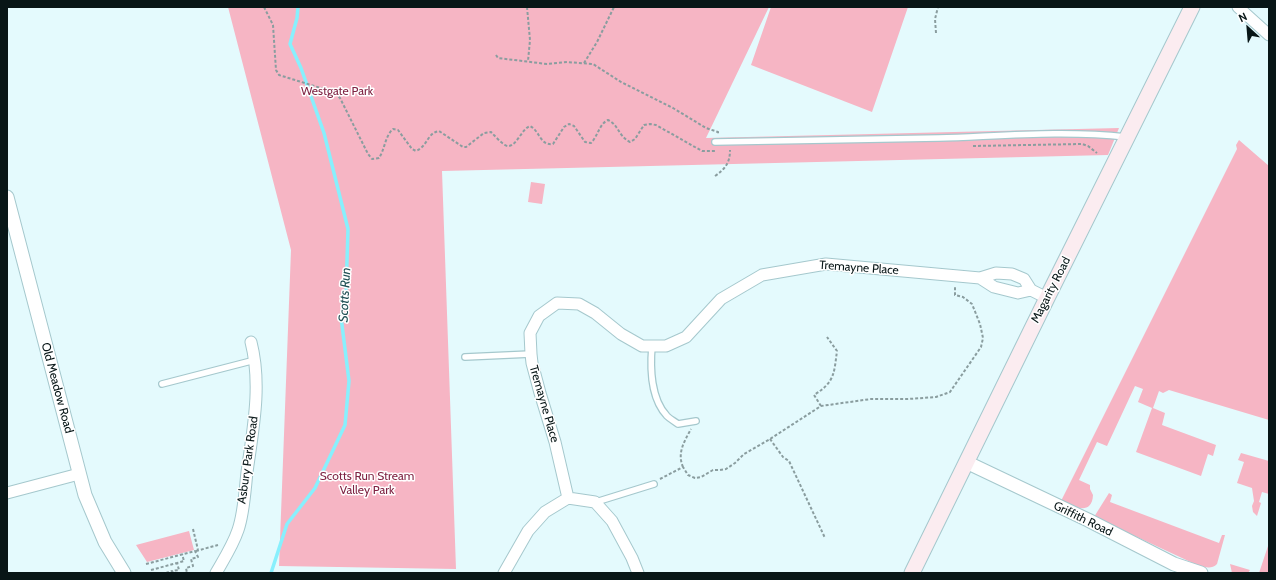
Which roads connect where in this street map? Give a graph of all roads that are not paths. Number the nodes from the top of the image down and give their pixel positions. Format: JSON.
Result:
{"nodes":[{"id":1,"x":1192,"y":7,"type":"edge"},
{"id":2,"x":1238,"y":7,"type":"edge"},
{"id":3,"x":1269,"y":35,"type":"edge"},
{"id":4,"x":1127,"y":137,"type":"junction"},
{"id":5,"x":716,"y":142,"type":"road end"},
{"id":6,"x":7,"y":197,"type":"edge"},
{"id":7,"x":980,"y":278,"type":"junction"},
{"id":8,"x":1031,"y":290,"type":"junction"},
{"id":9,"x":1046,"y":298,"type":"junction"},
{"id":10,"x":251,"y":342,"type":"dead end"},
{"id":11,"x":652,"y":346,"type":"junction"},
{"id":12,"x":531,"y":354,"type":"junction"},
{"id":13,"x":465,"y":357,"type":"dead end"},
{"id":14,"x":256,"y":359,"type":"junction"},
{"id":15,"x":162,"y":384,"type":"dead end"},
{"id":16,"x":696,"y":421,"type":"road end"},
{"id":17,"x":966,"y":462,"type":"junction"},
{"id":18,"x":79,"y":474,"type":"junction"},
{"id":19,"x":654,"y":484,"type":"road end"},
{"id":20,"x":7,"y":493,"type":"edge"},
{"id":21,"x":568,"y":498,"type":"junction"},
{"id":22,"x":595,"y":502,"type":"junction"},
{"id":23,"x":124,"y":573,"type":"edge"},
{"id":24,"x":216,"y":573,"type":"edge"},
{"id":25,"x":504,"y":573,"type":"edge"},
{"id":26,"x":638,"y":573,"type":"edge"},
{"id":27,"x":912,"y":573,"type":"edge"},
{"id":28,"x":1201,"y":573,"type":"edge"}],
"edges":[{"from":1,"to":4,"type":"main road","name":"Magarity Road"},
{"from":2,"to":3,"type":"street"},
{"from":4,"to":5,"type":"lane"},
{"from":4,"to":9,"type":"main road","name":"Magarity Road"},
{"from":6,"to":18,"type":"street","name":"Old Meadow Road"},
{"from":7,"to":8,"type":"street","name":"Tremayne Place"},
{"from":7,"to":8,"type":"street","name":"Tremayne Place"},
{"from":7,"to":11,"type":"street","name":"Tremayne Place"},
{"from":8,"to":9,"type":"street","name":"Tremayne Place"},
{"from":9,"to":17,"type":"main road","name":"Magarity Road"},
{"from":10,"to":14,"type":"street","name":"Asbury Park Road"},
{"from":11,"to":12,"type":"street","name":"Tremayne Place"},
{"from":11,"to":16,"type":"lane"},
{"from":12,"to":13,"type":"lane"},
{"from":12,"to":21,"type":"street","name":"Tremayne Place"},
{"from":14,"to":15,"type":"lane"},
{"from":14,"to":24,"type":"street","name":"Asbury Park Road"},
{"from":17,"to":27,"type":"main road","name":"Magarity Road"},
{"from":17,"to":28,"type":"street","name":"Griffith Road"},
{"from":18,"to":20,"type":"street"},
{"from":18,"to":23,"type":"street","name":"Old Meadow Road"},
{"from":19,"to":22,"type":"lane"},
{"from":21,"to":22,"type":"street"},
{"from":21,"to":25,"type":"street"},
{"from":22,"to":26,"type":"street"}]}
